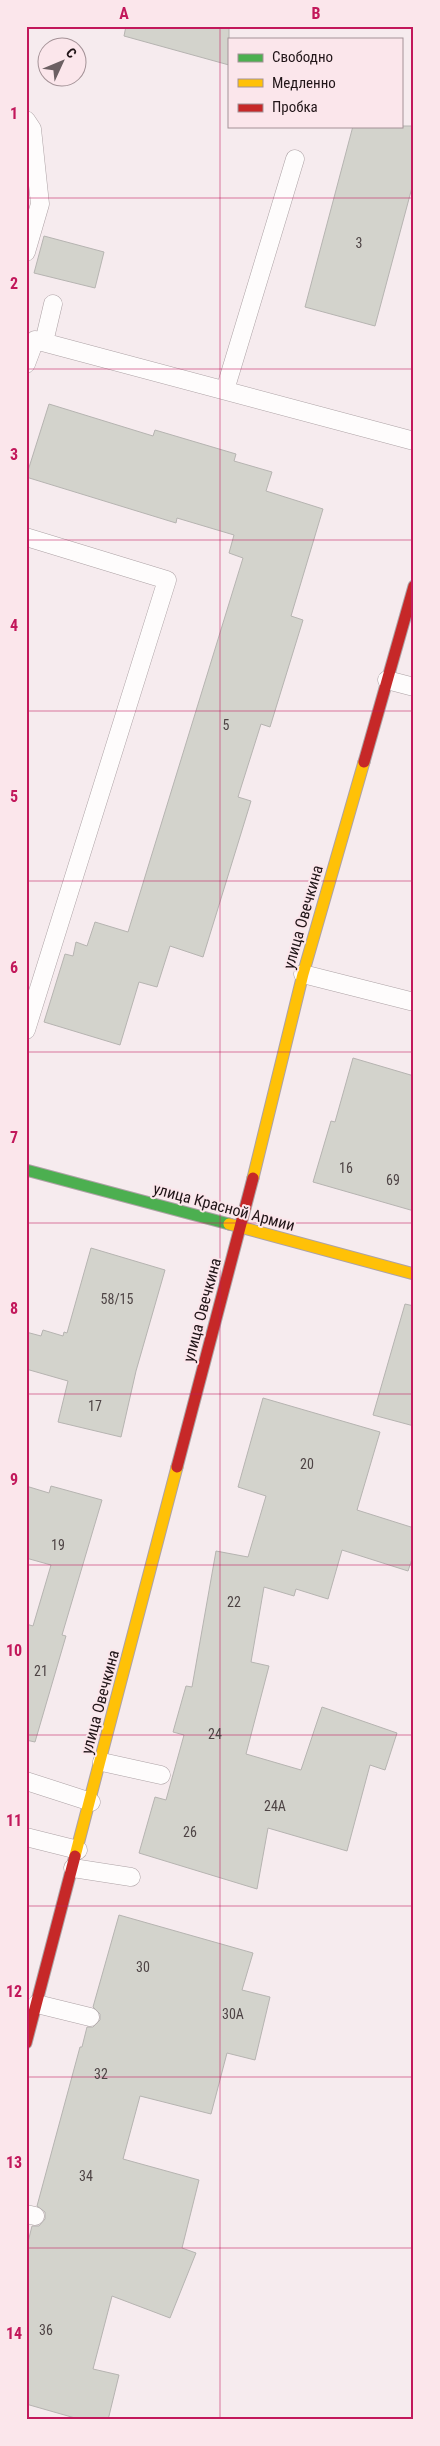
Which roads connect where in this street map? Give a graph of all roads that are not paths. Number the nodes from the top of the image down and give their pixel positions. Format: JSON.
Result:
{"nodes":[{"id":1,"x":26,"y":120,"type":"edge"},
{"id":2,"x":296,"y":160,"type":"dead end"},
{"id":3,"x":26,"y":252,"type":"edge"},
{"id":4,"x":53,"y":304,"type":"dead end"},
{"id":5,"x":35,"y":338,"type":"edge"},
{"id":6,"x":26,"y":364,"type":"edge"},
{"id":7,"x":225,"y":390,"type":"junction"},
{"id":8,"x":414,"y":441,"type":"edge"},
{"id":9,"x":26,"y":537,"type":"edge"},
{"id":10,"x":414,"y":586,"type":"edge"},
{"id":11,"x":387,"y":680,"type":"junction"},
{"id":12,"x":414,"y":687,"type":"edge"},
{"id":13,"x":303,"y":974,"type":"junction"},
{"id":14,"x":414,"y":1002,"type":"edge"},
{"id":15,"x":26,"y":1030,"type":"edge"},
{"id":16,"x":26,"y":1170,"type":"edge"},
{"id":17,"x":240,"y":1228,"type":"junction"},
{"id":18,"x":414,"y":1274,"type":"edge"},
{"id":19,"x":102,"y":1762,"type":"junction"},
{"id":20,"x":161,"y":1775,"type":"dead end"},
{"id":21,"x":26,"y":1781,"type":"edge"},
{"id":22,"x":91,"y":1802,"type":"junction"},
{"id":23,"x":26,"y":1837,"type":"edge"},
{"id":24,"x":78,"y":1850,"type":"junction"},
{"id":25,"x":73,"y":1868,"type":"junction"},
{"id":26,"x":131,"y":1877,"type":"dead end"},
{"id":27,"x":26,"y":1973,"type":"edge"},
{"id":28,"x":44,"y":1977,"type":"junction"},
{"id":29,"x":37,"y":2004,"type":"junction"},
{"id":30,"x":90,"y":2017,"type":"dead end"},
{"id":31,"x":26,"y":2043,"type":"edge"}],
"edges":[{"from":1,"to":3,"type":"lane"},
{"from":2,"to":7,"type":"lane"},
{"from":4,"to":5,"type":"lane"},
{"from":5,"to":6,"type":"lane"},
{"from":5,"to":7,"type":"lane"},
{"from":7,"to":8,"type":"lane"},
{"from":9,"to":15,"type":"lane"},
{"from":10,"to":11,"type":"street","name":"улица Овечкина"},
{"from":11,"to":12,"type":"lane"},
{"from":11,"to":13,"type":"street","name":"улица Овечкина"},
{"from":13,"to":14,"type":"lane"},
{"from":13,"to":17,"type":"street","name":"улица Овечкина"},
{"from":16,"to":17,"type":"street","name":"улица Красной Армии"},
{"from":17,"to":18,"type":"street","name":"улица Красной Армии"},
{"from":17,"to":19,"type":"street","name":"улица Овечкина"},
{"from":19,"to":20,"type":"lane"},
{"from":19,"to":22,"type":"street","name":"улица Овечкина"},
{"from":21,"to":22,"type":"lane"},
{"from":22,"to":24,"type":"street","name":"улица Овечкина"},
{"from":23,"to":24,"type":"lane"},
{"from":24,"to":25,"type":"street","name":"улица Овечкина"},
{"from":25,"to":26,"type":"lane"},
{"from":25,"to":28,"type":"street","name":"улица Овечкина"},
{"from":27,"to":28,"type":"lane"},
{"from":28,"to":29,"type":"street","name":"улица Овечкина"},
{"from":29,"to":30,"type":"lane"},
{"from":29,"to":31,"type":"street","name":"улица Овечкина"}]}
